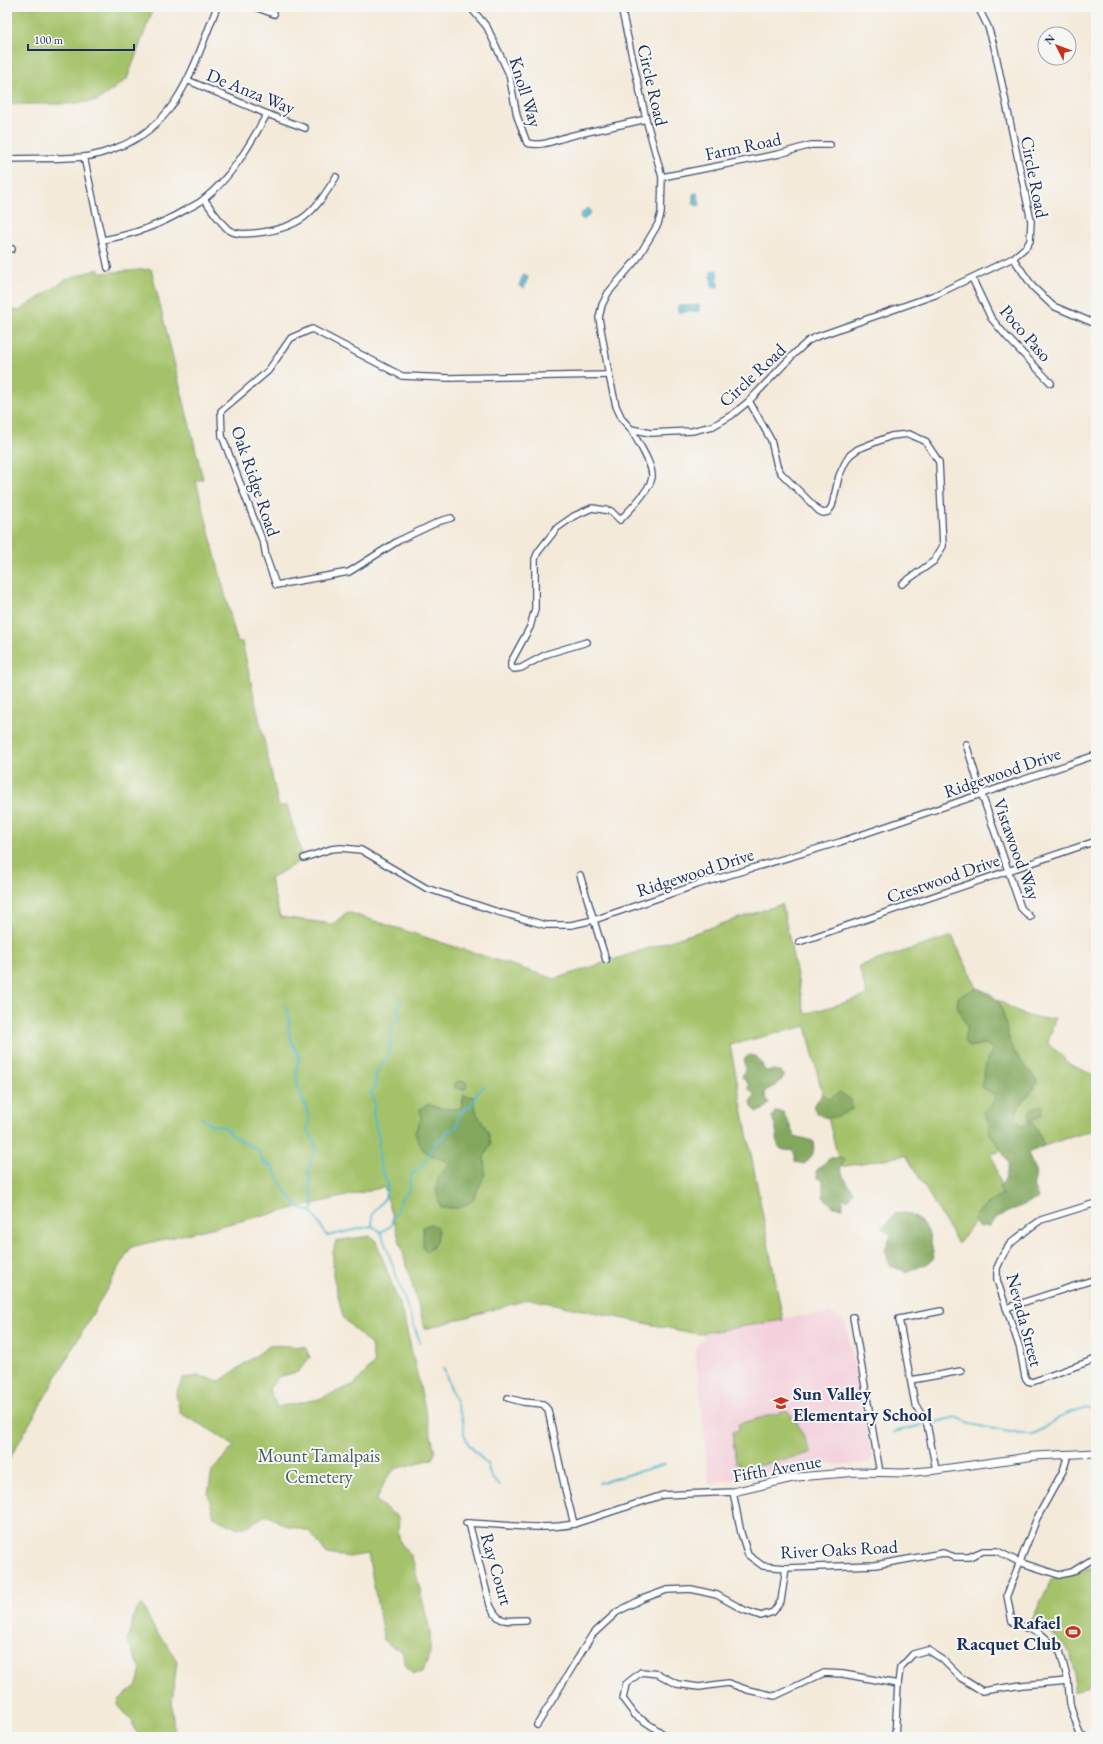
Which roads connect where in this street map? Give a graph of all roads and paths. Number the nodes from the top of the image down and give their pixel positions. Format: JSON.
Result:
{"nodes":[{"id":1,"x":217,"y":7,"type":"edge"},
{"id":2,"x":255,"y":7,"type":"edge"},
{"id":3,"x":470,"y":7,"type":"edge"},
{"id":4,"x":621,"y":7,"type":"edge"},
{"id":5,"x":978,"y":7,"type":"edge"},
{"id":6,"x":274,"y":14,"type":"dead end"},
{"id":7,"x":187,"y":80,"type":"junction"},
{"id":8,"x":267,"y":114,"type":"junction"},
{"id":9,"x":646,"y":119,"type":"junction"},
{"id":10,"x":305,"y":128,"type":"dead end"},
{"id":11,"x":830,"y":145,"type":"dead end"},
{"id":12,"x":84,"y":157,"type":"junction"},
{"id":13,"x":7,"y":158,"type":"edge"},
{"id":14,"x":336,"y":177,"type":"dead end"},
{"id":15,"x":662,"y":177,"type":"junction"},
{"id":16,"x":204,"y":199,"type":"junction"},
{"id":17,"x":103,"y":240,"type":"junction"},
{"id":18,"x":1013,"y":258,"type":"junction"},
{"id":19,"x":108,"y":268,"type":"dead end"},
{"id":20,"x":972,"y":278,"type":"junction"},
{"id":21,"x":1096,"y":324,"type":"edge"},
{"id":22,"x":609,"y":375,"type":"junction"},
{"id":23,"x":1051,"y":383,"type":"dead end"},
{"id":24,"x":749,"y":401,"type":"junction"},
{"id":25,"x":631,"y":429,"type":"junction"},
{"id":26,"x":451,"y":518,"type":"dead end"},
{"id":27,"x":902,"y":584,"type":"dead end"},
{"id":28,"x":587,"y":642,"type":"dead end"},
{"id":29,"x":966,"y":744,"type":"dead end"},
{"id":30,"x":1096,"y":755,"type":"edge"},
{"id":31,"x":982,"y":794,"type":"junction"},
{"id":32,"x":1096,"y":841,"type":"edge"},
{"id":33,"x":304,"y":858,"type":"dead end"},
{"id":34,"x":1008,"y":871,"type":"junction"},
{"id":35,"x":580,"y":875,"type":"dead end"},
{"id":36,"x":1030,"y":917,"type":"dead end"},
{"id":37,"x":594,"y":920,"type":"junction"},
{"id":38,"x":799,"y":942,"type":"dead end"},
{"id":39,"x":606,"y":960,"type":"dead end"},
{"id":40,"x":1096,"y":1202,"type":"edge"},
{"id":41,"x":1096,"y":1279,"type":"edge"},
{"id":42,"x":1006,"y":1308,"type":"junction"},
{"id":43,"x":941,"y":1311,"type":"dead end"},
{"id":44,"x":853,"y":1317,"type":"dead end"},
{"id":45,"x":1096,"y":1359,"type":"edge"},
{"id":46,"x":961,"y":1371,"type":"dead end"},
{"id":47,"x":911,"y":1380,"type":"junction"},
{"id":48,"x":508,"y":1398,"type":"dead end"},
{"id":49,"x":1096,"y":1453,"type":"edge"},
{"id":50,"x":1068,"y":1455,"type":"junction"},
{"id":51,"x":936,"y":1470,"type":"junction"},
{"id":52,"x":880,"y":1472,"type":"junction"},
{"id":53,"x":733,"y":1492,"type":"junction"},
{"id":54,"x":468,"y":1523,"type":"joint"},
{"id":55,"x":574,"y":1524,"type":"junction"},
{"id":56,"x":1096,"y":1557,"type":"edge"},
{"id":57,"x":1019,"y":1562,"type":"junction"},
{"id":58,"x":786,"y":1568,"type":"junction"},
{"id":59,"x":526,"y":1620,"type":"dead end"},
{"id":60,"x":1068,"y":1681,"type":"junction"},
{"id":61,"x":898,"y":1684,"type":"junction"},
{"id":62,"x":537,"y":1725,"type":"dead end"},
{"id":63,"x":668,"y":1737,"type":"edge"},
{"id":64,"x":895,"y":1737,"type":"edge"},
{"id":65,"x":1084,"y":1737,"type":"edge"}],
"edges":[{"from":1,"to":7,"type":"street"},
{"from":2,"to":6,"type":"street"},
{"from":3,"to":9,"type":"street","name":"Knoll Way"},
{"from":4,"to":9,"type":"street","name":"Circle Road"},
{"from":5,"to":18,"type":"street","name":"Circle Road"},
{"from":7,"to":8,"type":"street","name":"De Anza Way"},
{"from":7,"to":12,"type":"street"},
{"from":8,"to":10,"type":"street","name":"De Anza Way"},
{"from":8,"to":16,"type":"street"},
{"from":9,"to":15,"type":"street","name":"Circle Road"},
{"from":11,"to":15,"type":"street","name":"Farm Road"},
{"from":12,"to":13,"type":"street"},
{"from":12,"to":17,"type":"street"},
{"from":14,"to":16,"type":"street"},
{"from":15,"to":22,"type":"street","name":"Circle Road"},
{"from":16,"to":17,"type":"street"},
{"from":17,"to":19,"type":"street"},
{"from":18,"to":20,"type":"street","name":"Circle Road"},
{"from":18,"to":21,"type":"street"},
{"from":20,"to":23,"type":"street","name":"Poco Paso"},
{"from":20,"to":24,"type":"street","name":"Circle Road"},
{"from":22,"to":25,"type":"street","name":"Circle Road"},
{"from":22,"to":26,"type":"street","name":"Oak Ridge Road"},
{"from":24,"to":25,"type":"street","name":"Circle Road"},
{"from":24,"to":27,"type":"street"},
{"from":25,"to":28,"type":"street"},
{"from":29,"to":31,"type":"street","name":"Vistawood Way"},
{"from":30,"to":31,"type":"street","name":"Ridgewood Drive"},
{"from":31,"to":34,"type":"street","name":"Vistawood Way"},
{"from":31,"to":37,"type":"street","name":"Ridgewood Drive"},
{"from":32,"to":34,"type":"street","name":"Crestwood Drive"},
{"from":33,"to":37,"type":"street","name":"Ridgewood Drive"},
{"from":34,"to":36,"type":"street","name":"Vistawood Way"},
{"from":34,"to":38,"type":"street","name":"Crestwood Drive"},
{"from":35,"to":37,"type":"street"},
{"from":37,"to":39,"type":"street"},
{"from":40,"to":42,"type":"street","name":"Nevada Street"},
{"from":41,"to":42,"type":"street"},
{"from":42,"to":45,"type":"street","name":"Nevada Street"},
{"from":43,"to":47,"type":"street"},
{"from":44,"to":52,"type":"street"},
{"from":46,"to":47,"type":"street"},
{"from":47,"to":51,"type":"street"},
{"from":48,"to":55,"type":"street"},
{"from":49,"to":50,"type":"street","name":"Fifth Avenue"},
{"from":50,"to":51,"type":"street","name":"Fifth Avenue"},
{"from":50,"to":57,"type":"street"},
{"from":51,"to":52,"type":"street","name":"Fifth Avenue"},
{"from":52,"to":53,"type":"street","name":"Fifth Avenue"},
{"from":53,"to":55,"type":"street","name":"Fifth Avenue"},
{"from":53,"to":58,"type":"street","name":"River Oaks Road"},
{"from":54,"to":55,"type":"street","name":"Fifth Avenue"},
{"from":54,"to":59,"type":"street","name":"Ray Court"},
{"from":56,"to":57,"type":"street","name":"River Oaks Road"},
{"from":57,"to":58,"type":"street","name":"River Oaks Road"},
{"from":57,"to":60,"type":"street"},
{"from":58,"to":62,"type":"street"},
{"from":60,"to":61,"type":"street"},
{"from":60,"to":65,"type":"street"},
{"from":61,"to":63,"type":"street"},
{"from":61,"to":64,"type":"street"}]}
